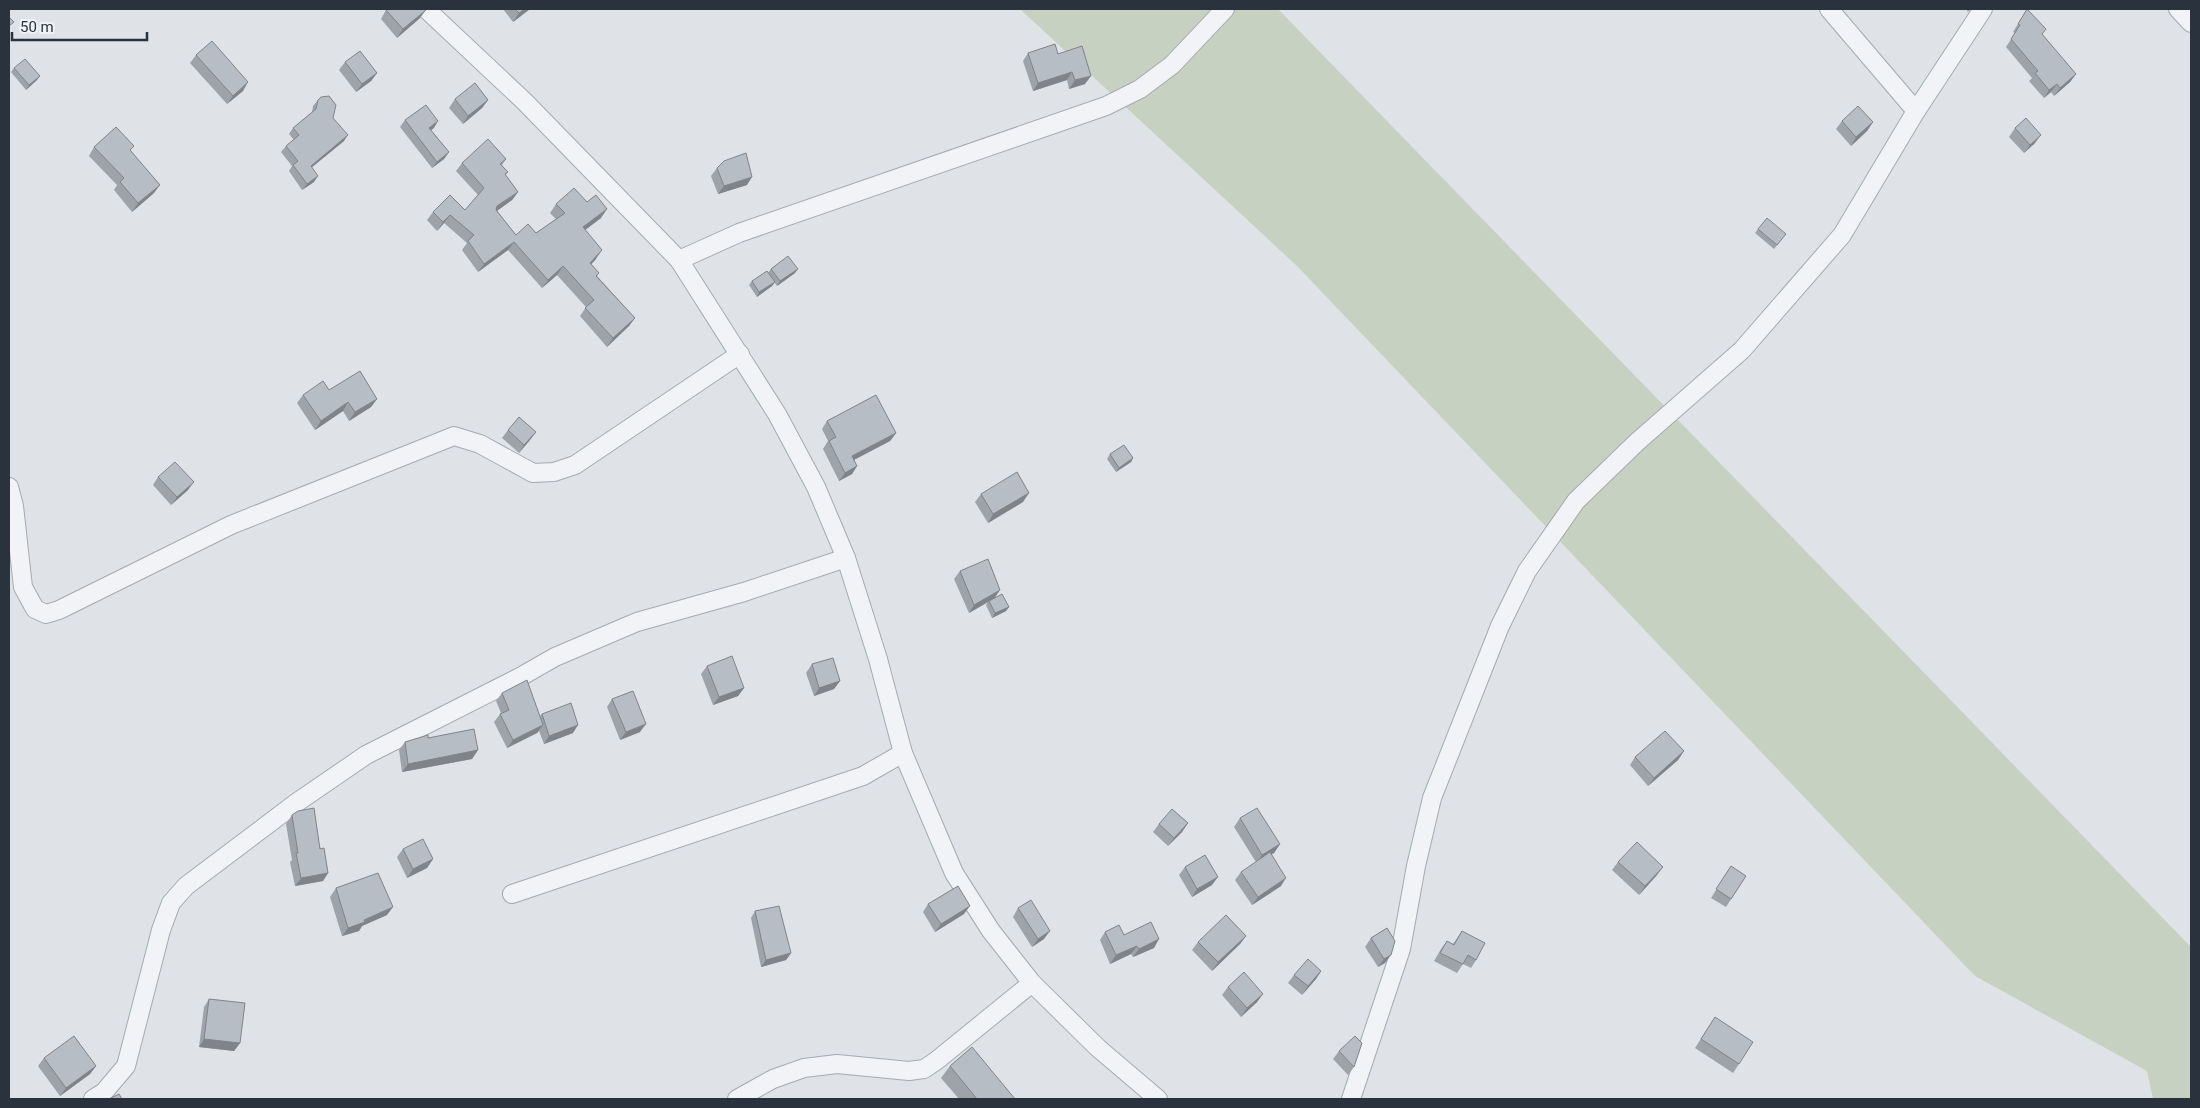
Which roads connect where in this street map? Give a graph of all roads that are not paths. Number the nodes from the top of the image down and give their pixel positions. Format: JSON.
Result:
{"nodes":[{"id":1,"x":426,"y":9,"type":"edge"},
{"id":2,"x":1225,"y":9,"type":"edge"},
{"id":3,"x":1828,"y":9,"type":"edge"},
{"id":4,"x":1983,"y":9,"type":"edge"},
{"id":5,"x":1916,"y":111,"type":"junction"},
{"id":6,"x":679,"y":260,"type":"junction"},
{"id":7,"x":740,"y":354,"type":"junction"},
{"id":8,"x":9,"y":487,"type":"edge"},
{"id":9,"x":846,"y":558,"type":"junction"},
{"id":10,"x":903,"y":753,"type":"junction"},
{"id":11,"x":512,"y":894,"type":"dead end"},
{"id":12,"x":1032,"y":983,"type":"junction"},
{"id":13,"x":93,"y":1099,"type":"edge"},
{"id":14,"x":737,"y":1099,"type":"edge"},
{"id":15,"x":1158,"y":1099,"type":"edge"},
{"id":16,"x":1351,"y":1099,"type":"edge"}],
"edges":[{"from":1,"to":6,"type":"street"},
{"from":2,"to":6,"type":"street"},
{"from":3,"to":5,"type":"street"},
{"from":4,"to":5,"type":"street"},
{"from":5,"to":16,"type":"street"},
{"from":6,"to":7,"type":"street"},
{"from":7,"to":8,"type":"street"},
{"from":7,"to":9,"type":"street"},
{"from":9,"to":10,"type":"street"},
{"from":9,"to":13,"type":"street"},
{"from":10,"to":11,"type":"street"},
{"from":10,"to":12,"type":"street"},
{"from":12,"to":14,"type":"street"},
{"from":12,"to":15,"type":"street"}]}
